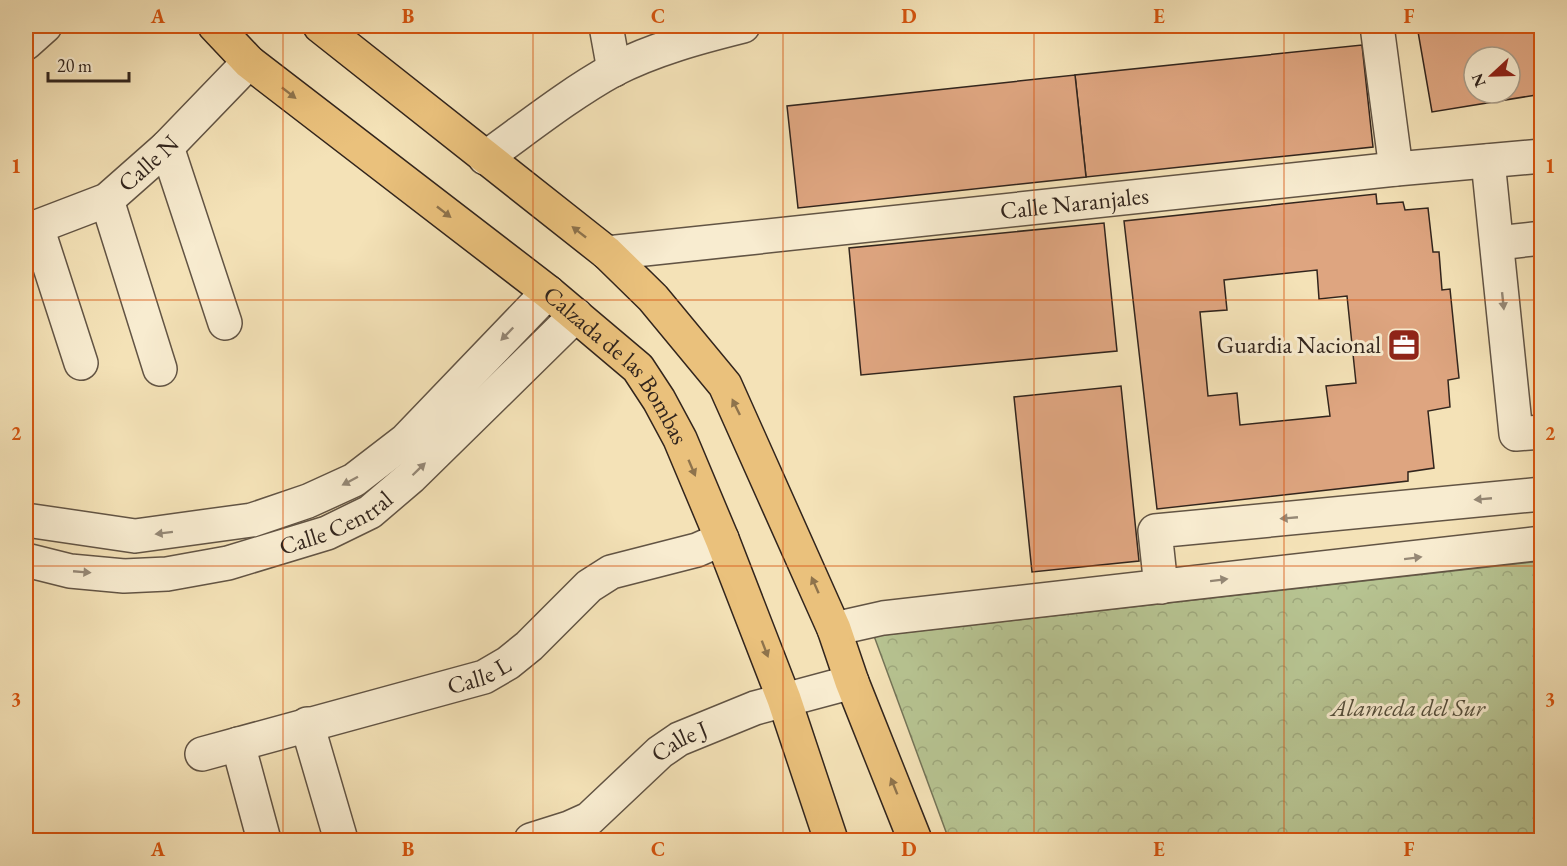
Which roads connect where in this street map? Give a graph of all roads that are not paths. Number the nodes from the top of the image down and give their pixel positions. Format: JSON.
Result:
{"nodes":[{"id":1,"x":45,"y":26,"type":"edge"},
{"id":2,"x":216,"y":26,"type":"edge"},
{"id":3,"x":320,"y":26,"type":"edge"},
{"id":4,"x":606,"y":26,"type":"edge"},
{"id":5,"x":743,"y":26,"type":"edge"},
{"id":6,"x":1377,"y":26,"type":"edge"},
{"id":7,"x":26,"y":43,"type":"edge"},
{"id":8,"x":249,"y":62,"type":"junction"},
{"id":9,"x":614,"y":70,"type":"junction"},
{"id":10,"x":167,"y":147,"type":"junction"},
{"id":11,"x":1542,"y":156,"type":"edge"},
{"id":12,"x":485,"y":158,"type":"junction"},
{"id":13,"x":1488,"y":161,"type":"junction"},
{"id":14,"x":1396,"y":169,"type":"junction"},
{"id":15,"x":107,"y":200,"type":"junction"},
{"id":16,"x":31,"y":229,"type":"edge"},
{"id":17,"x":1542,"y":238,"type":"edge"},
{"id":18,"x":1497,"y":243,"type":"junction"},
{"id":19,"x":607,"y":254,"type":"junction"},
{"id":20,"x":548,"y":292,"type":"junction"},
{"id":21,"x":576,"y":315,"type":"junction"},
{"id":22,"x":225,"y":323,"type":"dead end"},
{"id":23,"x":81,"y":363,"type":"dead end"},
{"id":24,"x":160,"y":369,"type":"dead end"},
{"id":25,"x":1542,"y":432,"type":"edge"},
{"id":26,"x":1542,"y":494,"type":"edge"},
{"id":27,"x":26,"y":520,"type":"edge"},
{"id":28,"x":722,"y":539,"type":"junction"},
{"id":29,"x":1542,"y":543,"type":"edge"},
{"id":30,"x":26,"y":560,"type":"edge"},
{"id":31,"x":1161,"y":587,"type":"junction"},
{"id":32,"x":834,"y":629,"type":"junction"},
{"id":33,"x":852,"y":682,"type":"junction"},
{"id":34,"x":784,"y":699,"type":"junction"},
{"id":35,"x":307,"y":724,"type":"junction"},
{"id":36,"x":238,"y":744,"type":"junction"},
{"id":37,"x":202,"y":754,"type":"dead end"},
{"id":38,"x":264,"y":840,"type":"edge"},
{"id":39,"x":341,"y":840,"type":"edge"},
{"id":40,"x":531,"y":840,"type":"edge"},
{"id":41,"x":831,"y":840,"type":"edge"},
{"id":42,"x":915,"y":840,"type":"edge"}],
"edges":[{"from":1,"to":7,"type":"street"},
{"from":2,"to":8,"type":"main road","name":"Calzada de las Bombas"},
{"from":3,"to":12,"type":"main road"},
{"from":4,"to":9,"type":"street"},
{"from":5,"to":9,"type":"street"},
{"from":6,"to":14,"type":"street"},
{"from":8,"to":10,"type":"street","name":"Calle N"},
{"from":8,"to":20,"type":"main road","name":"Calzada de las Bombas","one_way":true},
{"from":9,"to":12,"type":"street"},
{"from":10,"to":15,"type":"street","name":"Calle N"},
{"from":10,"to":22,"type":"street"},
{"from":11,"to":13,"type":"street","name":"Calle Naranjales"},
{"from":19,"to":12,"type":"main road","one_way":true},
{"from":13,"to":14,"type":"street","name":"Calle Naranjales"},
{"from":13,"to":18,"type":"street"},
{"from":14,"to":19,"type":"street","name":"Calle Naranjales"},
{"from":15,"to":16,"type":"street","name":"Calle N"},
{"from":15,"to":24,"type":"street"},
{"from":16,"to":23,"type":"street"},
{"from":17,"to":18,"type":"street"},
{"from":18,"to":25,"type":"street","one_way":true},
{"from":32,"to":19,"type":"main road","one_way":true},
{"from":20,"to":21,"type":"main road","name":"Calzada de las Bombas"},
{"from":20,"to":27,"type":"street","name":"Calle Central","one_way":true},
{"from":21,"to":28,"type":"main road","name":"Calzada de las Bombas","one_way":true},
{"from":30,"to":21,"type":"street","name":"Calle Central","one_way":true},
{"from":26,"to":31,"type":"street","one_way":true},
{"from":28,"to":34,"type":"main road","name":"Calzada de las Bombas","one_way":true},
{"from":28,"to":35,"type":"street","name":"Calle L"},
{"from":31,"to":29,"type":"street","one_way":true},
{"from":31,"to":32,"type":"street"},
{"from":32,"to":33,"type":"main road"},
{"from":33,"to":34,"type":"street","name":"Calle J"},
{"from":42,"to":33,"type":"main road","one_way":true},
{"from":34,"to":40,"type":"street","name":"Calle J"},
{"from":34,"to":41,"type":"main road","name":"Calzada de las Bombas"},
{"from":35,"to":36,"type":"street","name":"Calle L"},
{"from":35,"to":39,"type":"street"},
{"from":36,"to":37,"type":"street","name":"Calle L"},
{"from":36,"to":38,"type":"street"}]}
